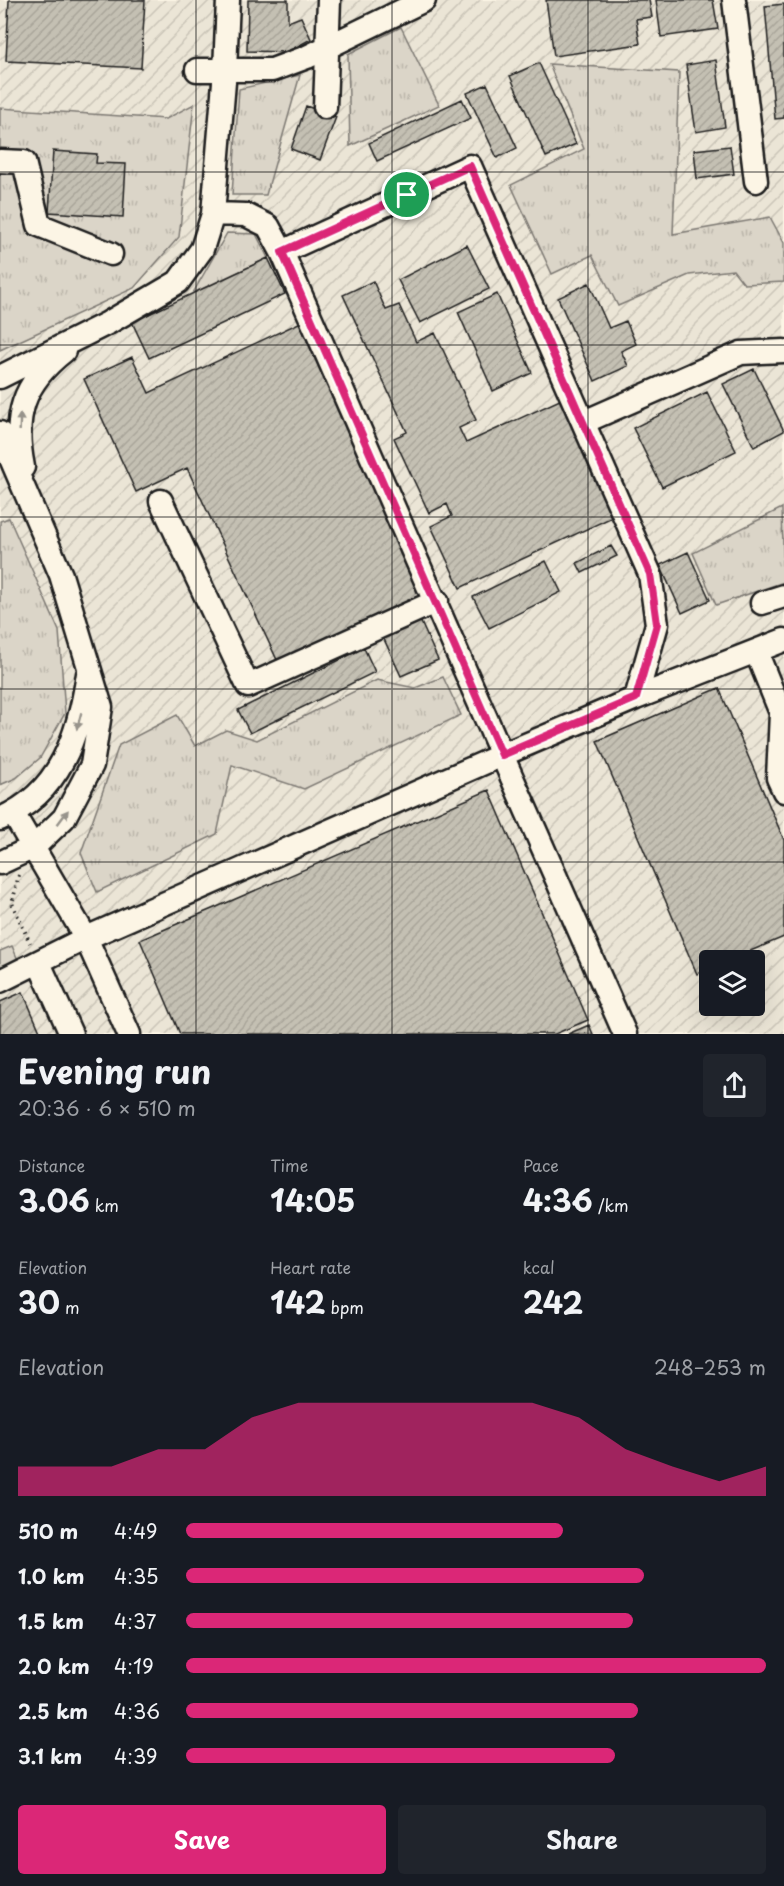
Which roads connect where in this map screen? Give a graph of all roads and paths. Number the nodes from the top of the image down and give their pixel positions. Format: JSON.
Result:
{"nodes":[{"id":1,"x":228,"y":0,"type":"edge"},
{"id":2,"x":329,"y":0,"type":"edge"},
{"id":3,"x":424,"y":0,"type":"edge"},
{"id":4,"x":734,"y":0,"type":"edge"},
{"id":5,"x":327,"y":47,"type":"junction"},
{"id":6,"x":197,"y":70,"type":"dead end"},
{"id":7,"x":225,"y":70,"type":"junction"},
{"id":8,"x":326,"y":107,"type":"dead end"},
{"id":9,"x":0,"y":161,"type":"edge"},
{"id":10,"x":756,"y":180,"type":"dead end"},
{"id":11,"x":213,"y":214,"type":"junction"},
{"id":12,"x":282,"y":252,"type":"junction"},
{"id":13,"x":111,"y":254,"type":"dead end"},
{"id":14,"x":87,"y":333,"type":"junction"},
{"id":15,"x":784,"y":351,"type":"edge"},
{"id":16,"x":0,"y":377,"type":"edge"},
{"id":17,"x":584,"y":422,"type":"junction"},
{"id":18,"x":0,"y":433,"type":"edge"},
{"id":19,"x":30,"y":501,"type":"junction"},
{"id":20,"x":161,"y":501,"type":"dead end"},
{"id":21,"x":784,"y":596,"type":"edge"},
{"id":22,"x":437,"y":601,"type":"junction"},
{"id":23,"x":762,"y":603,"type":"dead end"},
{"id":24,"x":784,"y":640,"type":"edge"},
{"id":25,"x":756,"y":651,"type":"junction"},
{"id":26,"x":89,"y":663,"type":"junction"},
{"id":27,"x":636,"y":698,"type":"junction"},
{"id":28,"x":783,"y":713,"type":"edge"},
{"id":29,"x":502,"y":755,"type":"junction"},
{"id":30,"x":784,"y":791,"type":"edge"},
{"id":31,"x":7,"y":816,"type":"edge"},
{"id":32,"x":34,"y":847,"type":"junction"},
{"id":33,"x":6,"y":860,"type":"edge"},
{"id":34,"x":86,"y":939,"type":"junction"},
{"id":35,"x":39,"y":963,"type":"junction"},
{"id":36,"x":0,"y":981,"type":"edge"},
{"id":37,"x":71,"y":1034,"type":"edge"},
{"id":38,"x":129,"y":1034,"type":"edge"},
{"id":39,"x":625,"y":1034,"type":"edge"}],
"edges":[{"from":1,"to":7,"type":"lane"},
{"from":2,"to":5,"type":"lane"},
{"from":3,"to":5,"type":"lane"},
{"from":4,"to":10,"type":"lane"},
{"from":5,"to":7,"type":"lane"},
{"from":5,"to":8,"type":"lane"},
{"from":6,"to":7,"type":"lane"},
{"from":7,"to":11,"type":"lane"},
{"from":9,"to":13,"type":"lane"},
{"from":11,"to":12,"type":"lane"},
{"from":11,"to":14,"type":"lane"},
{"from":12,"to":17,"type":"lane"},
{"from":12,"to":22,"type":"lane"},
{"from":14,"to":16,"type":"lane"},
{"from":19,"to":14,"type":"lane","one_way":true},
{"from":15,"to":17,"type":"lane"},
{"from":17,"to":27,"type":"lane"},
{"from":18,"to":19,"type":"lane"},
{"from":19,"to":26,"type":"lane"},
{"from":20,"to":22,"type":"lane"},
{"from":21,"to":23,"type":"lane"},
{"from":22,"to":29,"type":"lane"},
{"from":24,"to":25,"type":"lane"},
{"from":25,"to":27,"type":"lane"},
{"from":25,"to":28,"type":"lane"},
{"from":26,"to":31,"type":"lane","one_way":true},
{"from":32,"to":26,"type":"lane","one_way":true},
{"from":27,"to":29,"type":"lane"},
{"from":28,"to":30,"type":"lane"},
{"from":29,"to":34,"type":"lane"},
{"from":29,"to":39,"type":"lane"},
{"from":31,"to":32,"type":"lane"},
{"from":32,"to":33,"type":"lane"},
{"from":32,"to":34,"type":"lane"},
{"from":33,"to":35,"type":"path"},
{"from":34,"to":35,"type":"lane"},
{"from":34,"to":38,"type":"lane"},
{"from":35,"to":36,"type":"lane"},
{"from":35,"to":37,"type":"lane"}]}
